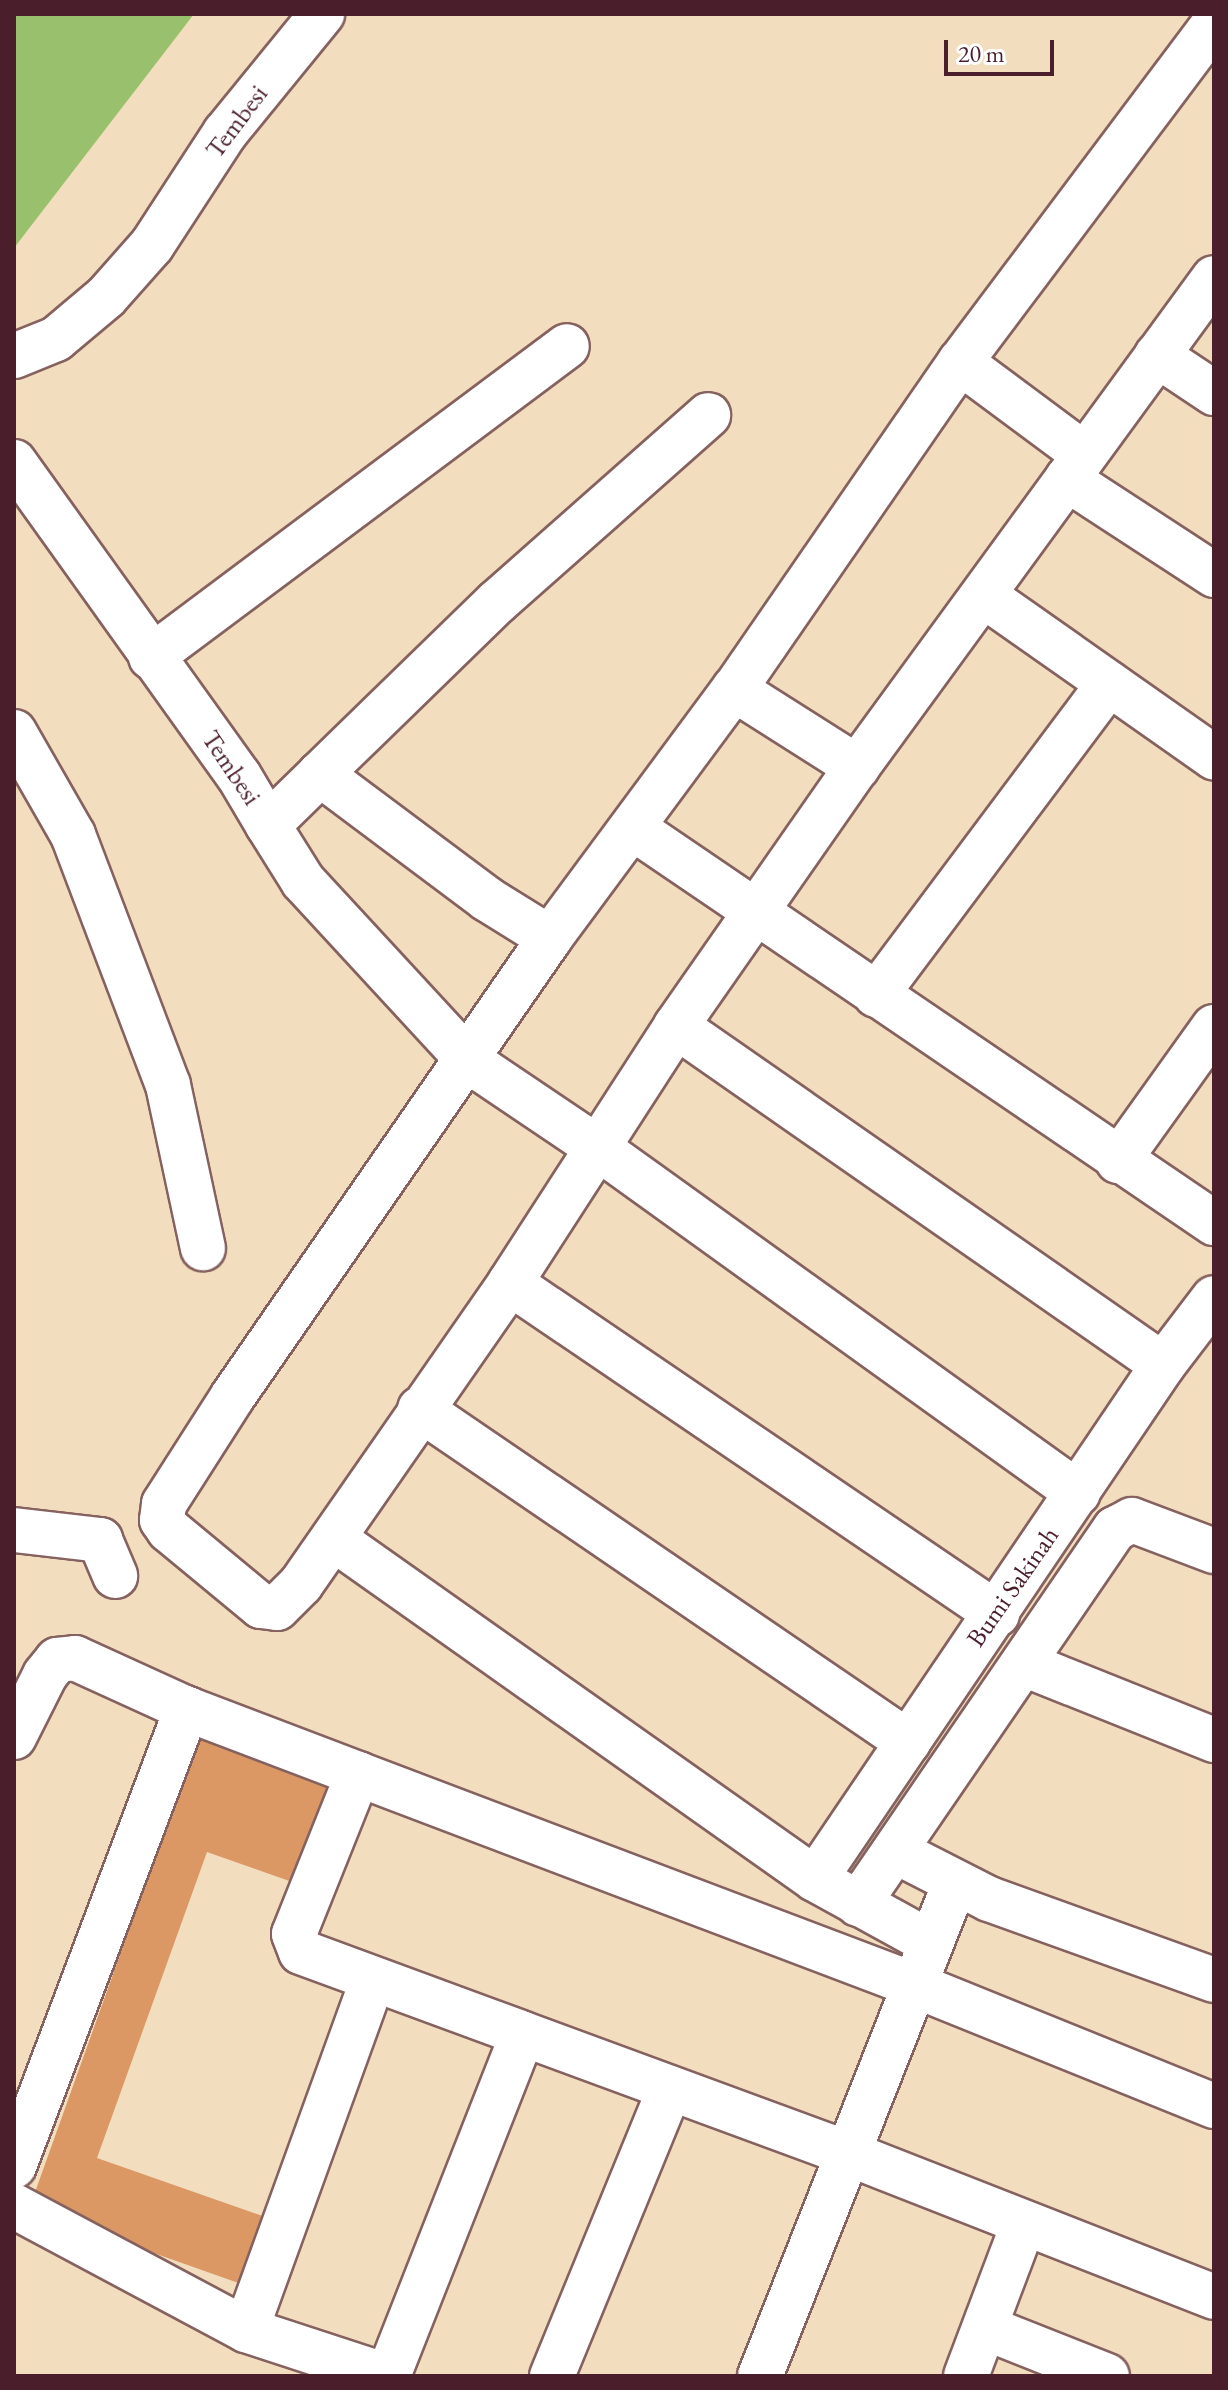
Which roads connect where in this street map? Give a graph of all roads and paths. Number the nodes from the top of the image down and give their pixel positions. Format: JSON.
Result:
{"nodes":[{"id":1,"x":322,"y":14,"type":"edge"},
{"id":2,"x":1214,"y":24,"type":"edge"},
{"id":3,"x":1214,"y":278,"type":"edge"},
{"id":4,"x":567,"y":346,"type":"dead end"},
{"id":5,"x":1157,"y":355,"type":"junction"},
{"id":6,"x":14,"y":356,"type":"edge"},
{"id":7,"x":960,"y":362,"type":"junction"},
{"id":8,"x":1214,"y":393,"type":"edge"},
{"id":9,"x":708,"y":415,"type":"dead end"},
{"id":10,"x":14,"y":462,"type":"edge"},
{"id":11,"x":1075,"y":467,"type":"junction"},
{"id":12,"x":1214,"y":575,"type":"edge"},
{"id":13,"x":986,"y":597,"type":"junction"},
{"id":14,"x":151,"y":657,"type":"junction"},
{"id":15,"x":1109,"y":683,"type":"junction"},
{"id":16,"x":734,"y":689,"type":"junction"},
{"id":17,"x":14,"y":732,"type":"edge"},
{"id":18,"x":1214,"y":757,"type":"edge"},
{"id":19,"x":857,"y":767,"type":"junction"},
{"id":20,"x":320,"y":774,"type":"junction"},
{"id":21,"x":268,"y":825,"type":"junction"},
{"id":22,"x":633,"y":828,"type":"junction"},
{"id":23,"x":756,"y":914,"type":"junction"},
{"id":24,"x":540,"y":931,"type":"junction"},
{"id":25,"x":876,"y":995,"type":"junction"},
{"id":26,"x":676,"y":1026,"type":"junction"},
{"id":27,"x":1214,"y":1027,"type":"edge"},
{"id":28,"x":469,"y":1061,"type":"junction"},
{"id":29,"x":598,"y":1148,"type":"junction"},
{"id":30,"x":1118,"y":1161,"type":"junction"},
{"id":31,"x":1214,"y":1223,"type":"edge"},
{"id":32,"x":203,"y":1248,"type":"dead end"},
{"id":33,"x":510,"y":1283,"type":"junction"},
{"id":34,"x":1214,"y":1298,"type":"edge"},
{"id":35,"x":1163,"y":1365,"type":"junction"},
{"id":36,"x":420,"y":1409,"type":"junction"},
{"id":37,"x":1078,"y":1493,"type":"junction"},
{"id":38,"x":14,"y":1530,"type":"edge"},
{"id":39,"x":334,"y":1539,"type":"junction"},
{"id":40,"x":1214,"y":1551,"type":"edge"},
{"id":41,"x":115,"y":1576,"type":"dead end"},
{"id":42,"x":997,"y":1614,"type":"junction"},
{"id":43,"x":1024,"y":1664,"type":"junction"},
{"id":44,"x":187,"y":1709,"type":"junction"},
{"id":45,"x":14,"y":1737,"type":"edge"},
{"id":46,"x":1214,"y":1740,"type":"edge"},
{"id":47,"x":908,"y":1742,"type":"junction"},
{"id":48,"x":358,"y":1774,"type":"junction"},
{"id":49,"x":897,"y":1852,"type":"junction"},
{"id":50,"x":815,"y":1879,"type":"junction"},
{"id":51,"x":955,"y":1883,"type":"junction"},
{"id":52,"x":858,"y":1904,"type":"junction"},
{"id":53,"x":928,"y":1941,"type":"junction"},
{"id":54,"x":373,"y":1979,"type":"junction"},
{"id":55,"x":1214,"y":1980,"type":"edge"},
{"id":56,"x":912,"y":1984,"type":"junction"},
{"id":57,"x":523,"y":2034,"type":"junction"},
{"id":58,"x":670,"y":2088,"type":"junction"},
{"id":59,"x":1214,"y":2106,"type":"edge"},
{"id":60,"x":847,"y":2153,"type":"junction"},
{"id":61,"x":14,"y":2166,"type":"edge"},
{"id":62,"x":14,"y":2206,"type":"edge"},
{"id":63,"x":1023,"y":2225,"type":"junction"},
{"id":64,"x":1214,"y":2297,"type":"edge"},
{"id":65,"x":986,"y":2328,"type":"junction"},
{"id":66,"x":246,"y":2330,"type":"junction"},
{"id":67,"x":387,"y":2376,"type":"edge"},
{"id":68,"x":552,"y":2376,"type":"edge"},
{"id":69,"x":760,"y":2376,"type":"edge"},
{"id":70,"x":966,"y":2376,"type":"edge"},
{"id":71,"x":1107,"y":2376,"type":"edge"}],
"edges":[{"from":1,"to":6,"type":"street","name":"Tembesi"},
{"from":2,"to":7,"type":"street"},
{"from":3,"to":5,"type":"street"},
{"from":4,"to":14,"type":"street"},
{"from":5,"to":8,"type":"street"},
{"from":5,"to":11,"type":"street"},
{"from":7,"to":11,"type":"street"},
{"from":7,"to":16,"type":"street"},
{"from":9,"to":20,"type":"street","name":"Tembesi"},
{"from":10,"to":14,"type":"street","name":"Tembesi"},
{"from":11,"to":12,"type":"street"},
{"from":11,"to":13,"type":"street"},
{"from":13,"to":15,"type":"street"},
{"from":13,"to":19,"type":"street"},
{"from":14,"to":21,"type":"street","name":"Tembesi"},
{"from":15,"to":18,"type":"street"},
{"from":15,"to":25,"type":"street"},
{"from":16,"to":19,"type":"street"},
{"from":16,"to":22,"type":"street"},
{"from":17,"to":32,"type":"street"},
{"from":19,"to":23,"type":"street"},
{"from":20,"to":21,"type":"street","name":"Tembesi"},
{"from":20,"to":24,"type":"street"},
{"from":21,"to":28,"type":"street"},
{"from":22,"to":23,"type":"street"},
{"from":22,"to":24,"type":"street"},
{"from":23,"to":25,"type":"street"},
{"from":23,"to":26,"type":"street"},
{"from":24,"to":28,"type":"street"},
{"from":25,"to":30,"type":"street"},
{"from":26,"to":29,"type":"street"},
{"from":26,"to":35,"type":"street"},
{"from":27,"to":30,"type":"street"},
{"from":28,"to":29,"type":"street"},
{"from":28,"to":39,"type":"street"},
{"from":29,"to":33,"type":"street"},
{"from":29,"to":37,"type":"street"},
{"from":30,"to":31,"type":"street"},
{"from":33,"to":36,"type":"street"},
{"from":33,"to":42,"type":"street"},
{"from":34,"to":35,"type":"street","name":"Bumi Sakinah"},
{"from":35,"to":37,"type":"street","name":"Bumi Sakinah"},
{"from":36,"to":39,"type":"street"},
{"from":36,"to":47,"type":"street"},
{"from":37,"to":42,"type":"street","name":"Bumi Sakinah"},
{"from":38,"to":41,"type":"street"},
{"from":39,"to":50,"type":"street"},
{"from":40,"to":43,"type":"street"},
{"from":42,"to":47,"type":"street","name":"Bumi Sakinah"},
{"from":43,"to":46,"type":"street"},
{"from":43,"to":49,"type":"street"},
{"from":44,"to":45,"type":"street"},
{"from":44,"to":48,"type":"street"},
{"from":44,"to":61,"type":"street"},
{"from":47,"to":50,"type":"street","name":"Bumi Sakinah"},
{"from":48,"to":54,"type":"street"},
{"from":48,"to":56,"type":"street"},
{"from":49,"to":51,"type":"street"},
{"from":49,"to":52,"type":"street"},
{"from":50,"to":52,"type":"street"},
{"from":51,"to":53,"type":"street"},
{"from":51,"to":55,"type":"street"},
{"from":52,"to":53,"type":"street"},
{"from":53,"to":56,"type":"street"},
{"from":54,"to":57,"type":"street"},
{"from":54,"to":66,"type":"street"},
{"from":56,"to":59,"type":"street"},
{"from":56,"to":60,"type":"street"},
{"from":57,"to":58,"type":"street"},
{"from":57,"to":67,"type":"street"},
{"from":58,"to":60,"type":"street"},
{"from":58,"to":68,"type":"street"},
{"from":60,"to":63,"type":"street"},
{"from":60,"to":69,"type":"street"},
{"from":62,"to":66,"type":"street"},
{"from":63,"to":64,"type":"street"},
{"from":63,"to":65,"type":"street"},
{"from":65,"to":70,"type":"street"},
{"from":65,"to":71,"type":"street"},
{"from":66,"to":67,"type":"street"}]}
